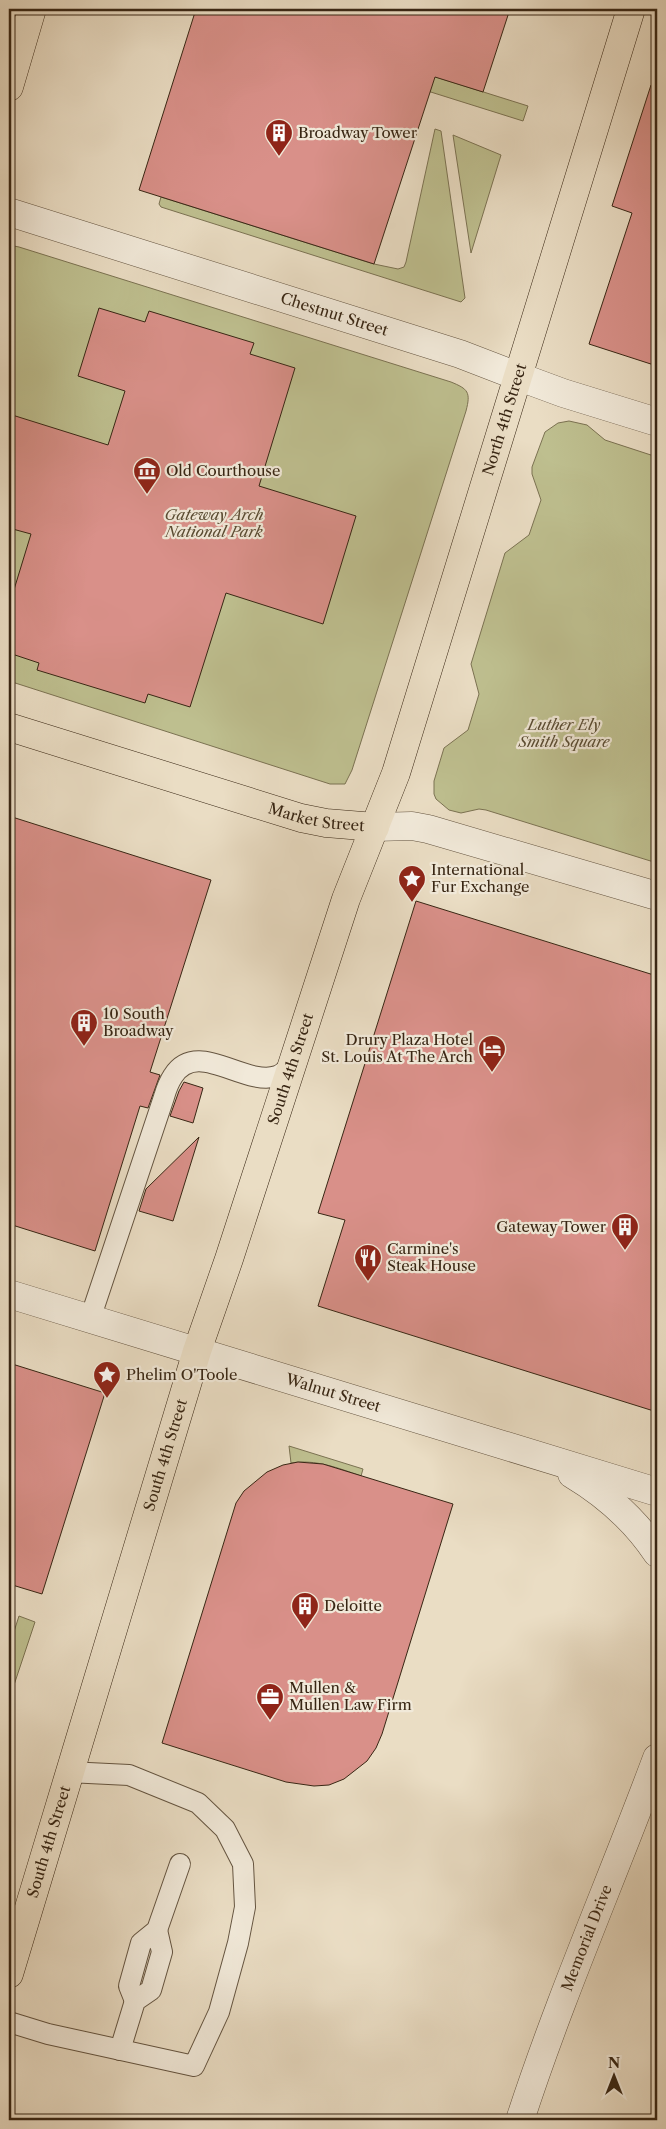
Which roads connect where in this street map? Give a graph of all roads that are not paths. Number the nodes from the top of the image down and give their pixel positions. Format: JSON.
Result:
{"nodes":[{"id":1,"x":32,"y":9,"type":"edge"},
{"id":2,"x":631,"y":9,"type":"edge"},
{"id":3,"x":9,"y":87,"type":"edge"},
{"id":4,"x":9,"y":212,"type":"edge"},
{"id":5,"x":517,"y":376,"type":"junction"},
{"id":6,"x":657,"y":422,"type":"edge"},
{"id":7,"x":9,"y":727,"type":"edge"},
{"id":8,"x":375,"y":827,"type":"junction"},
{"id":9,"x":657,"y":896,"type":"edge"},
{"id":10,"x":292,"y":1064,"type":"junction"},
{"id":11,"x":9,"y":1294,"type":"edge"},
{"id":12,"x":90,"y":1319,"type":"junction"},
{"id":13,"x":196,"y":1351,"type":"junction"},
{"id":14,"x":541,"y":1456,"type":"junction"},
{"id":15,"x":657,"y":1492,"type":"edge"},
{"id":16,"x":657,"y":1553,"type":"edge"},
{"id":17,"x":657,"y":1758,"type":"edge"},
{"id":18,"x":68,"y":1772,"type":"junction"},
{"id":19,"x":180,"y":1864,"type":"dead end"},
{"id":20,"x":9,"y":1974,"type":"edge"},
{"id":21,"x":9,"y":2022,"type":"edge"},
{"id":22,"x":120,"y":2050,"type":"junction"},
{"id":23,"x":520,"y":2120,"type":"edge"}],
"edges":[{"from":1,"to":3,"type":"main road"},
{"from":2,"to":5,"type":"main road","name":"North 4th Street"},
{"from":4,"to":5,"type":"street","name":"Chestnut Street"},
{"from":5,"to":6,"type":"street","name":"Chestnut Street"},
{"from":5,"to":8,"type":"main road","name":"North 4th Street"},
{"from":7,"to":8,"type":"main road","name":"Market Street"},
{"from":8,"to":9,"type":"street","name":"Market Street"},
{"from":8,"to":10,"type":"main road","name":"South 4th Street"},
{"from":10,"to":12,"type":"lane"},
{"from":10,"to":13,"type":"main road","name":"South 4th Street"},
{"from":11,"to":12,"type":"street","name":"Walnut Street"},
{"from":12,"to":13,"type":"street","name":"Walnut Street"},
{"from":13,"to":14,"type":"street","name":"Walnut Street"},
{"from":13,"to":18,"type":"main road","name":"South 4th Street"},
{"from":14,"to":15,"type":"street","name":"Walnut Street"},
{"from":14,"to":16,"type":"street"},
{"from":17,"to":23,"type":"street","name":"Memorial Drive"},
{"from":18,"to":20,"type":"main road","name":"South 4th Street"},
{"from":18,"to":22,"type":"lane"},
{"from":19,"to":22,"type":"lane"},
{"from":21,"to":22,"type":"lane"}]}
